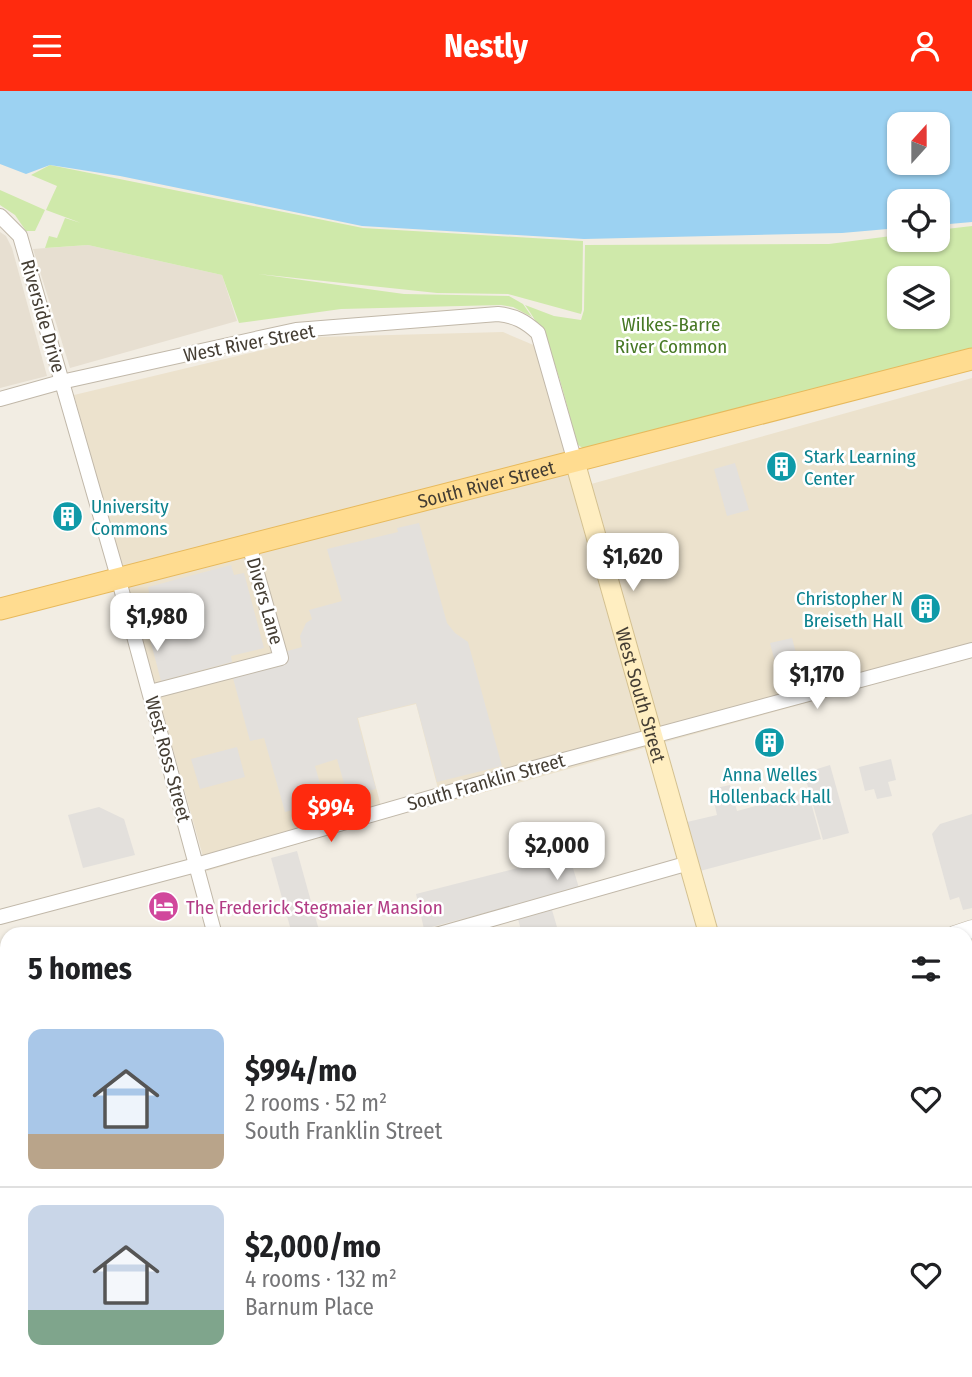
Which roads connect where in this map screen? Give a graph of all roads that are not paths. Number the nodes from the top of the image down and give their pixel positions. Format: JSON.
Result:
{"nodes":[{"id":1,"x":0,"y":216,"type":"edge"},
{"id":2,"x":538,"y":333,"type":"joint"},
{"id":3,"x":972,"y":359,"type":"edge"},
{"id":4,"x":61,"y":382,"type":"junction"},
{"id":5,"x":0,"y":399,"type":"edge"},
{"id":6,"x":575,"y":461,"type":"junction"},
{"id":7,"x":249,"y":545,"type":"junction"},
{"id":8,"x":118,"y":577,"type":"junction"},
{"id":9,"x":0,"y":609,"type":"edge"},
{"id":10,"x":972,"y":650,"type":"edge"},
{"id":11,"x":150,"y":692,"type":"junction"},
{"id":12,"x":653,"y":737,"type":"junction"},
{"id":13,"x":689,"y":863,"type":"junction"},
{"id":14,"x":196,"y":865,"type":"junction"},
{"id":15,"x":0,"y":917,"type":"edge"},
{"id":16,"x":213,"y":927,"type":"edge"},
{"id":17,"x":464,"y":927,"type":"edge"},
{"id":18,"x":707,"y":927,"type":"edge"}],
"edges":[{"from":1,"to":4,"type":"street","name":"Riverside Drive"},
{"from":2,"to":4,"type":"street","name":"West River Street"},
{"from":2,"to":6,"type":"street","name":"West South Street"},
{"from":3,"to":6,"type":"main road","name":"South River Street"},
{"from":4,"to":5,"type":"street","name":"West River Street"},
{"from":4,"to":8,"type":"street","name":"West Ross Street"},
{"from":6,"to":7,"type":"main road","name":"South River Street"},
{"from":6,"to":12,"type":"main road","name":"West South Street"},
{"from":7,"to":8,"type":"main road","name":"South River Street"},
{"from":7,"to":11,"type":"street","name":"Divers Lane"},
{"from":8,"to":9,"type":"main road","name":"South River Street"},
{"from":8,"to":11,"type":"street","name":"West Ross Street"},
{"from":10,"to":12,"type":"street","name":"South Franklin Street"},
{"from":11,"to":14,"type":"street","name":"West Ross Street"},
{"from":12,"to":13,"type":"main road","name":"West South Street"},
{"from":12,"to":14,"type":"street","name":"South Franklin Street"},
{"from":13,"to":17,"type":"street"},
{"from":13,"to":18,"type":"main road","name":"West South Street"},
{"from":14,"to":15,"type":"street","name":"South Franklin Street"},
{"from":14,"to":16,"type":"street","name":"West Ross Street"}]}
